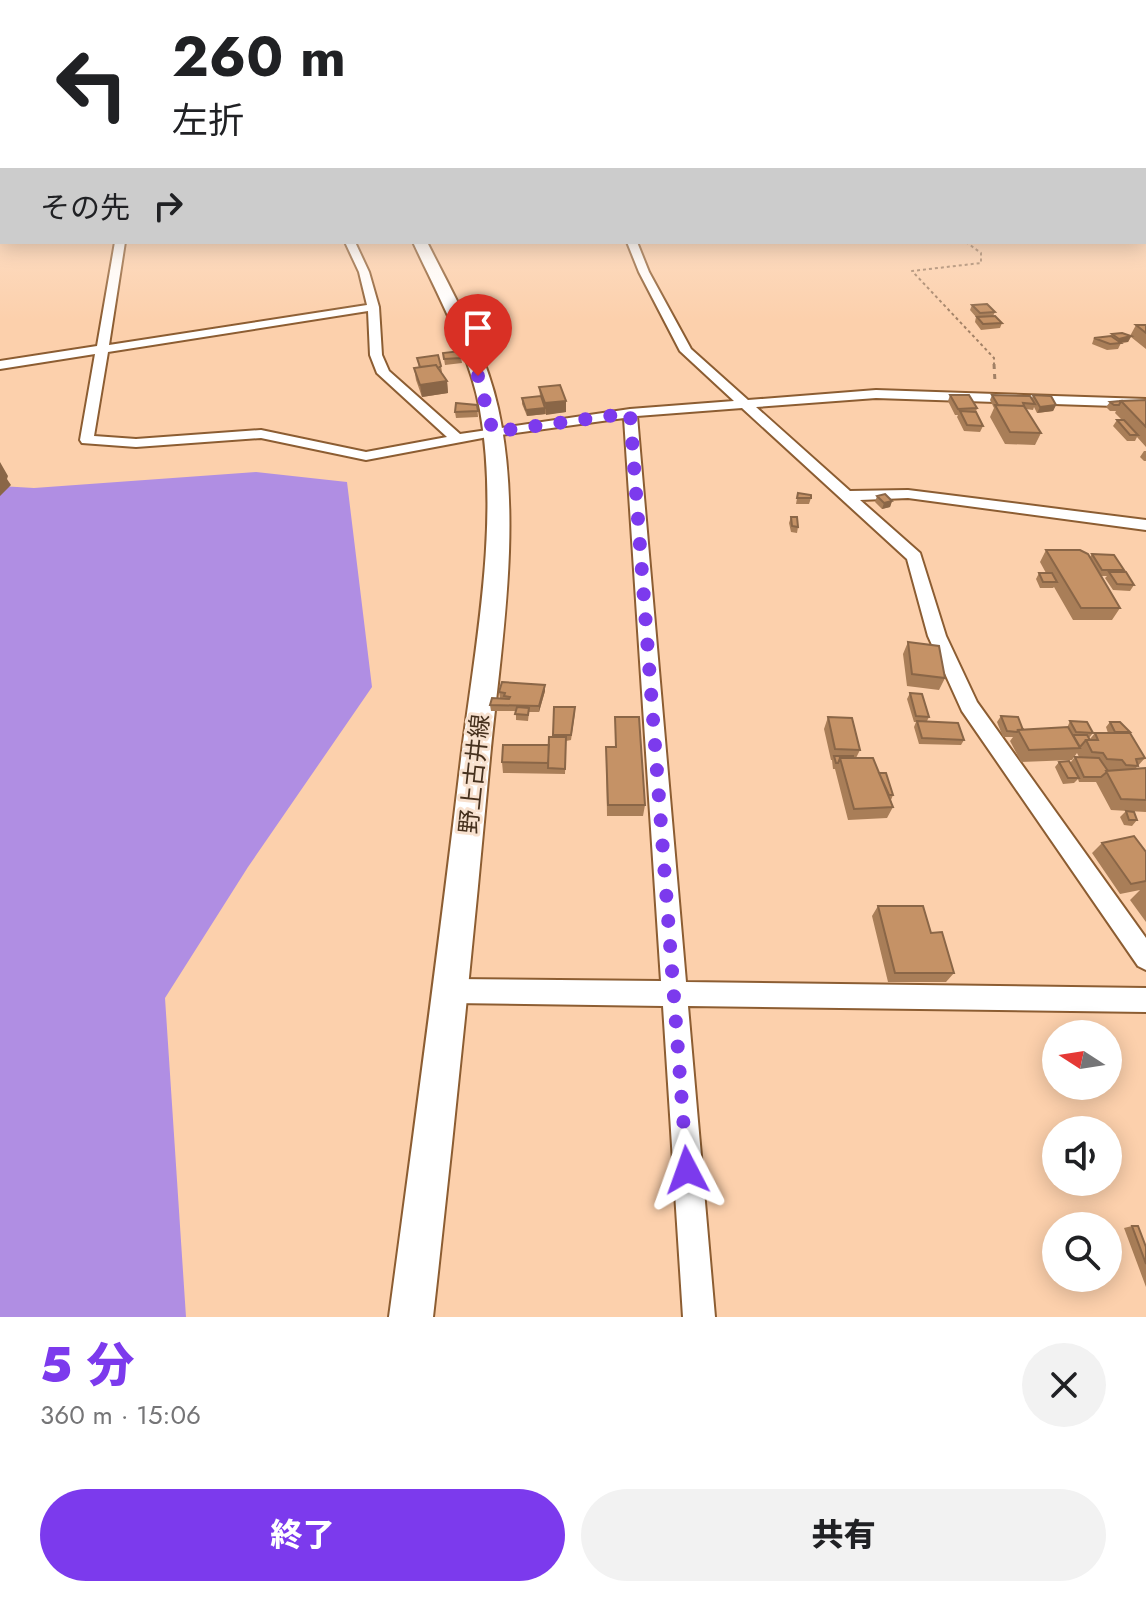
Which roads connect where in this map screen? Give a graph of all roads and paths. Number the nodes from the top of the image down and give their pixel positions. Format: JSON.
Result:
{"nodes":[{"id":1,"x":120,"y":244,"type":"edge"},
{"id":2,"x":351,"y":244,"type":"edge"},
{"id":3,"x":421,"y":244,"type":"edge"},
{"id":4,"x":633,"y":244,"type":"edge"},
{"id":5,"x":969,"y":244,"type":"edge"},
{"id":6,"x":373,"y":307,"type":"junction"},
{"id":7,"x":103,"y":350,"type":"junction"},
{"id":8,"x":0,"y":365,"type":"edge"},
{"id":9,"x":998,"y":396,"type":"junction"},
{"id":10,"x":1146,"y":403,"type":"edge"},
{"id":11,"x":745,"y":404,"type":"junction"},
{"id":12,"x":630,"y":413,"type":"junction"},
{"id":13,"x":493,"y":432,"type":"junction"},
{"id":14,"x":456,"y":438,"type":"junction"},
{"id":15,"x":847,"y":496,"type":"junction"},
{"id":16,"x":1146,"y":525,"type":"edge"},
{"id":17,"x":1146,"y":958,"type":"edge"},
{"id":18,"x":452,"y":991,"type":"junction"},
{"id":19,"x":674,"y":994,"type":"junction"},
{"id":20,"x":1146,"y":1000,"type":"edge"},
{"id":21,"x":411,"y":1317,"type":"edge"},
{"id":22,"x":699,"y":1317,"type":"edge"}],
"edges":[{"from":1,"to":7,"type":"street"},
{"from":2,"to":6,"type":"street"},
{"from":3,"to":13,"type":"main road","name":"野上古井線"},
{"from":4,"to":11,"type":"street"},
{"from":5,"to":9,"type":"path"},
{"from":6,"to":7,"type":"street"},
{"from":6,"to":14,"type":"street"},
{"from":7,"to":8,"type":"street"},
{"from":7,"to":14,"type":"street"},
{"from":9,"to":10,"type":"street"},
{"from":9,"to":11,"type":"street"},
{"from":11,"to":12,"type":"street"},
{"from":11,"to":15,"type":"street"},
{"from":12,"to":13,"type":"street"},
{"from":12,"to":19,"type":"street"},
{"from":13,"to":14,"type":"street"},
{"from":13,"to":18,"type":"main road","name":"野上古井線"},
{"from":15,"to":16,"type":"street"},
{"from":15,"to":17,"type":"street"},
{"from":18,"to":19,"type":"street"},
{"from":18,"to":21,"type":"main road","name":"野上古井線"},
{"from":19,"to":20,"type":"street"},
{"from":19,"to":22,"type":"street"}]}
